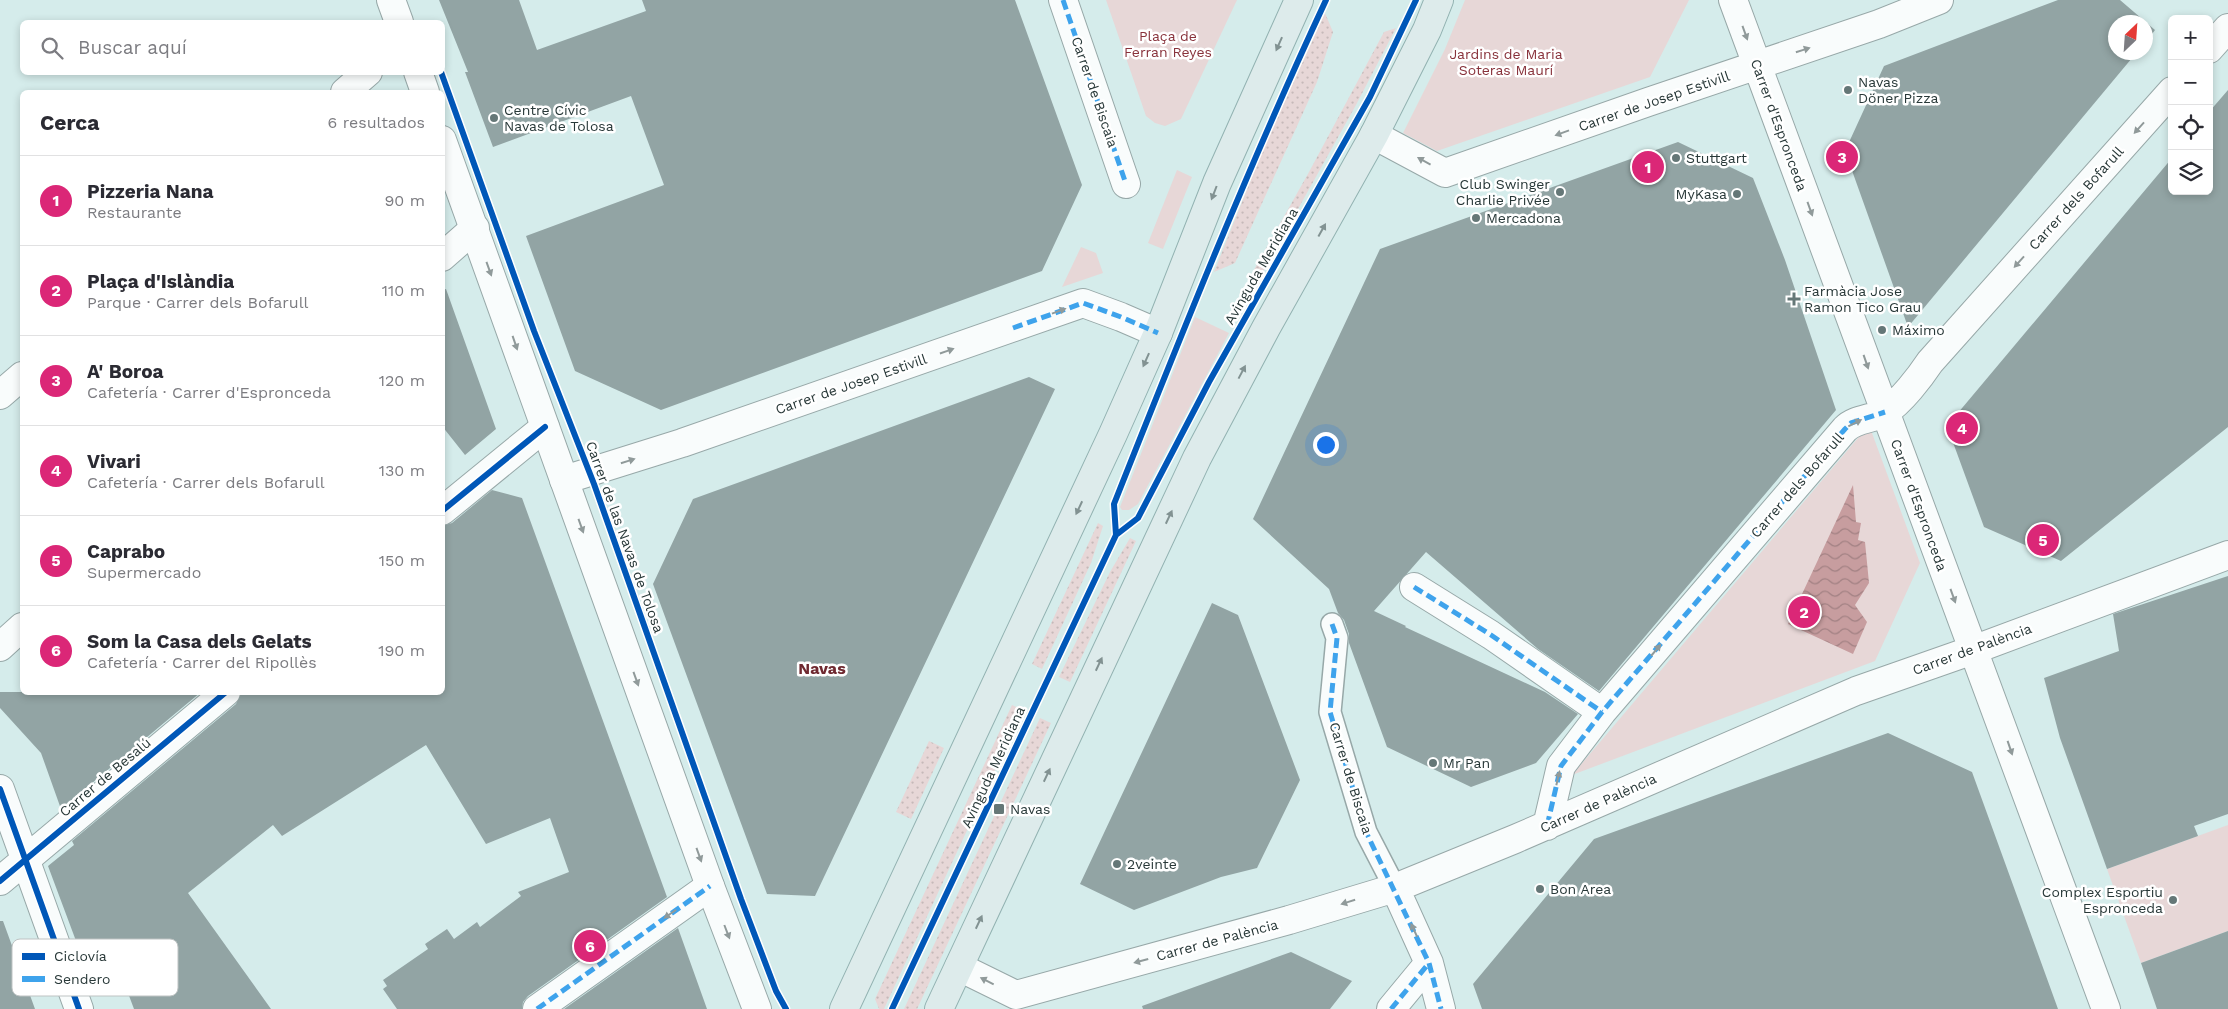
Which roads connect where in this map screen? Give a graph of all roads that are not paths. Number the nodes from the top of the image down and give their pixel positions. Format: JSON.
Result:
{"nodes":[{"id":1,"x":391,"y":0,"type":"edge"},
{"id":2,"x":1063,"y":0,"type":"edge"},
{"id":3,"x":1299,"y":0,"type":"edge"},
{"id":4,"x":1439,"y":0,"type":"edge"},
{"id":5,"x":1733,"y":0,"type":"edge"},
{"id":6,"x":1939,"y":0,"type":"edge"},
{"id":7,"x":398,"y":20,"type":"edge"},
{"id":8,"x":2228,"y":28,"type":"edge"},
{"id":9,"x":2213,"y":45,"type":"edge"},
{"id":10,"x":1757,"y":65,"type":"junction"},
{"id":11,"x":365,"y":75,"type":"edge"},
{"id":12,"x":419,"y":75,"type":"edge"},
{"id":13,"x":347,"y":90,"type":"edge"},
{"id":14,"x":424,"y":90,"type":"edge"},
{"id":15,"x":2168,"y":95,"type":"edge"},
{"id":16,"x":1374,"y":135,"type":"junction"},
{"id":17,"x":445,"y":148,"type":"edge"},
{"id":18,"x":1126,"y":184,"type":"dead end"},
{"id":19,"x":475,"y":228,"type":"junction"},
{"id":20,"x":445,"y":254,"type":"edge"},
{"id":21,"x":1147,"y":328,"type":"junction"},
{"id":22,"x":20,"y":378,"type":"edge"},
{"id":23,"x":0,"y":395,"type":"edge"},
{"id":24,"x":1885,"y":412,"type":"junction"},
{"id":25,"x":545,"y":426,"type":"junction"},
{"id":26,"x":564,"y":480,"type":"junction"},
{"id":27,"x":445,"y":509,"type":"edge"},
{"id":28,"x":2228,"y":555,"type":"edge"},
{"id":29,"x":1414,"y":587,"type":"dead end"},
{"id":30,"x":1332,"y":624,"type":"dead end"},
{"id":31,"x":20,"y":629,"type":"edge"},
{"id":32,"x":0,"y":647,"type":"edge"},
{"id":33,"x":1973,"y":650,"type":"junction"},
{"id":34,"x":222,"y":695,"type":"edge"},
{"id":35,"x":1602,"y":712,"type":"junction"},
{"id":36,"x":0,"y":789,"type":"edge"},
{"id":37,"x":1547,"y":826,"type":"junction"},
{"id":38,"x":26,"y":860,"type":"junction"},
{"id":39,"x":0,"y":881,"type":"edge"},
{"id":40,"x":710,"y":886,"type":"junction"},
{"id":41,"x":1395,"y":888,"type":"junction"},
{"id":42,"x":54,"y":939,"type":"edge"},
{"id":43,"x":1429,"y":963,"type":"junction"},
{"id":44,"x":959,"y":967,"type":"junction"},
{"id":45,"x":74,"y":996,"type":"edge"},
{"id":46,"x":79,"y":1009,"type":"edge"},
{"id":47,"x":537,"y":1009,"type":"edge"},
{"id":48,"x":757,"y":1009,"type":"edge"},
{"id":49,"x":844,"y":1009,"type":"edge"},
{"id":50,"x":938,"y":1009,"type":"edge"},
{"id":51,"x":1391,"y":1009,"type":"edge"},
{"id":52,"x":1442,"y":1009,"type":"edge"},
{"id":53,"x":2106,"y":1009,"type":"edge"}],
"edges":[{"from":1,"to":7,"type":"street"},
{"from":2,"to":18,"type":"street","name":"Carrer de Biscaia"},
{"from":3,"to":21,"type":"main road","one_way":true},
{"from":4,"to":16,"type":"main road"},
{"from":5,"to":10,"type":"street","name":"Carrer d'Espronceda","one_way":true},
{"from":10,"to":6,"type":"street","name":"Carrer de Josep Estivill","one_way":true},
{"from":8,"to":9,"type":"street"},
{"from":10,"to":16,"type":"street","name":"Carrer de Josep Estivill","one_way":true},
{"from":10,"to":24,"type":"street","name":"Carrer d'Espronceda","one_way":true},
{"from":11,"to":13,"type":"street"},
{"from":12,"to":14,"type":"street"},
{"from":15,"to":24,"type":"street","name":"Carrer dels Bofarull","one_way":true},
{"from":44,"to":16,"type":"main road","one_way":true},
{"from":17,"to":19,"type":"street"},
{"from":19,"to":20,"type":"street"},
{"from":19,"to":25,"type":"street","one_way":true},
{"from":26,"to":21,"type":"street","name":"Carrer de Josep Estivill","one_way":true},
{"from":21,"to":49,"type":"main road","one_way":true},
{"from":22,"to":23,"type":"street"},
{"from":24,"to":33,"type":"street","name":"Carrer d'Espronceda","one_way":true},
{"from":35,"to":24,"type":"street","name":"Carrer dels Bofarull","one_way":true},
{"from":25,"to":26,"type":"street"},
{"from":25,"to":27,"type":"street"},
{"from":26,"to":40,"type":"street","one_way":true},
{"from":28,"to":33,"type":"street","name":"Carrer de Palència"},
{"from":29,"to":35,"type":"street"},
{"from":30,"to":41,"type":"street","name":"Carrer de Biscaia"},
{"from":31,"to":32,"type":"street"},
{"from":33,"to":37,"type":"street","name":"Carrer de Palència"},
{"from":33,"to":53,"type":"street","name":"Carrer d'Espronceda","one_way":true},
{"from":34,"to":38,"type":"street","name":"Carrer de Besalú"},
{"from":37,"to":35,"type":"street","name":"Carrer dels Bofarull","one_way":true},
{"from":36,"to":38,"type":"street"},
{"from":37,"to":41,"type":"street","name":"Carrer de Palència"},
{"from":38,"to":39,"type":"street","name":"Carrer de Besalú"},
{"from":38,"to":42,"type":"street"},
{"from":40,"to":47,"type":"street","one_way":true},
{"from":40,"to":48,"type":"street","one_way":true},
{"from":43,"to":41,"type":"street","name":"Carrer de Biscaia","one_way":true},
{"from":41,"to":44,"type":"street","name":"Carrer de Palència","one_way":true},
{"from":43,"to":51,"type":"street"},
{"from":43,"to":52,"type":"street","name":"Carrer de Biscaia"},
{"from":44,"to":50,"type":"main road"},
{"from":45,"to":46,"type":"street"}]}
